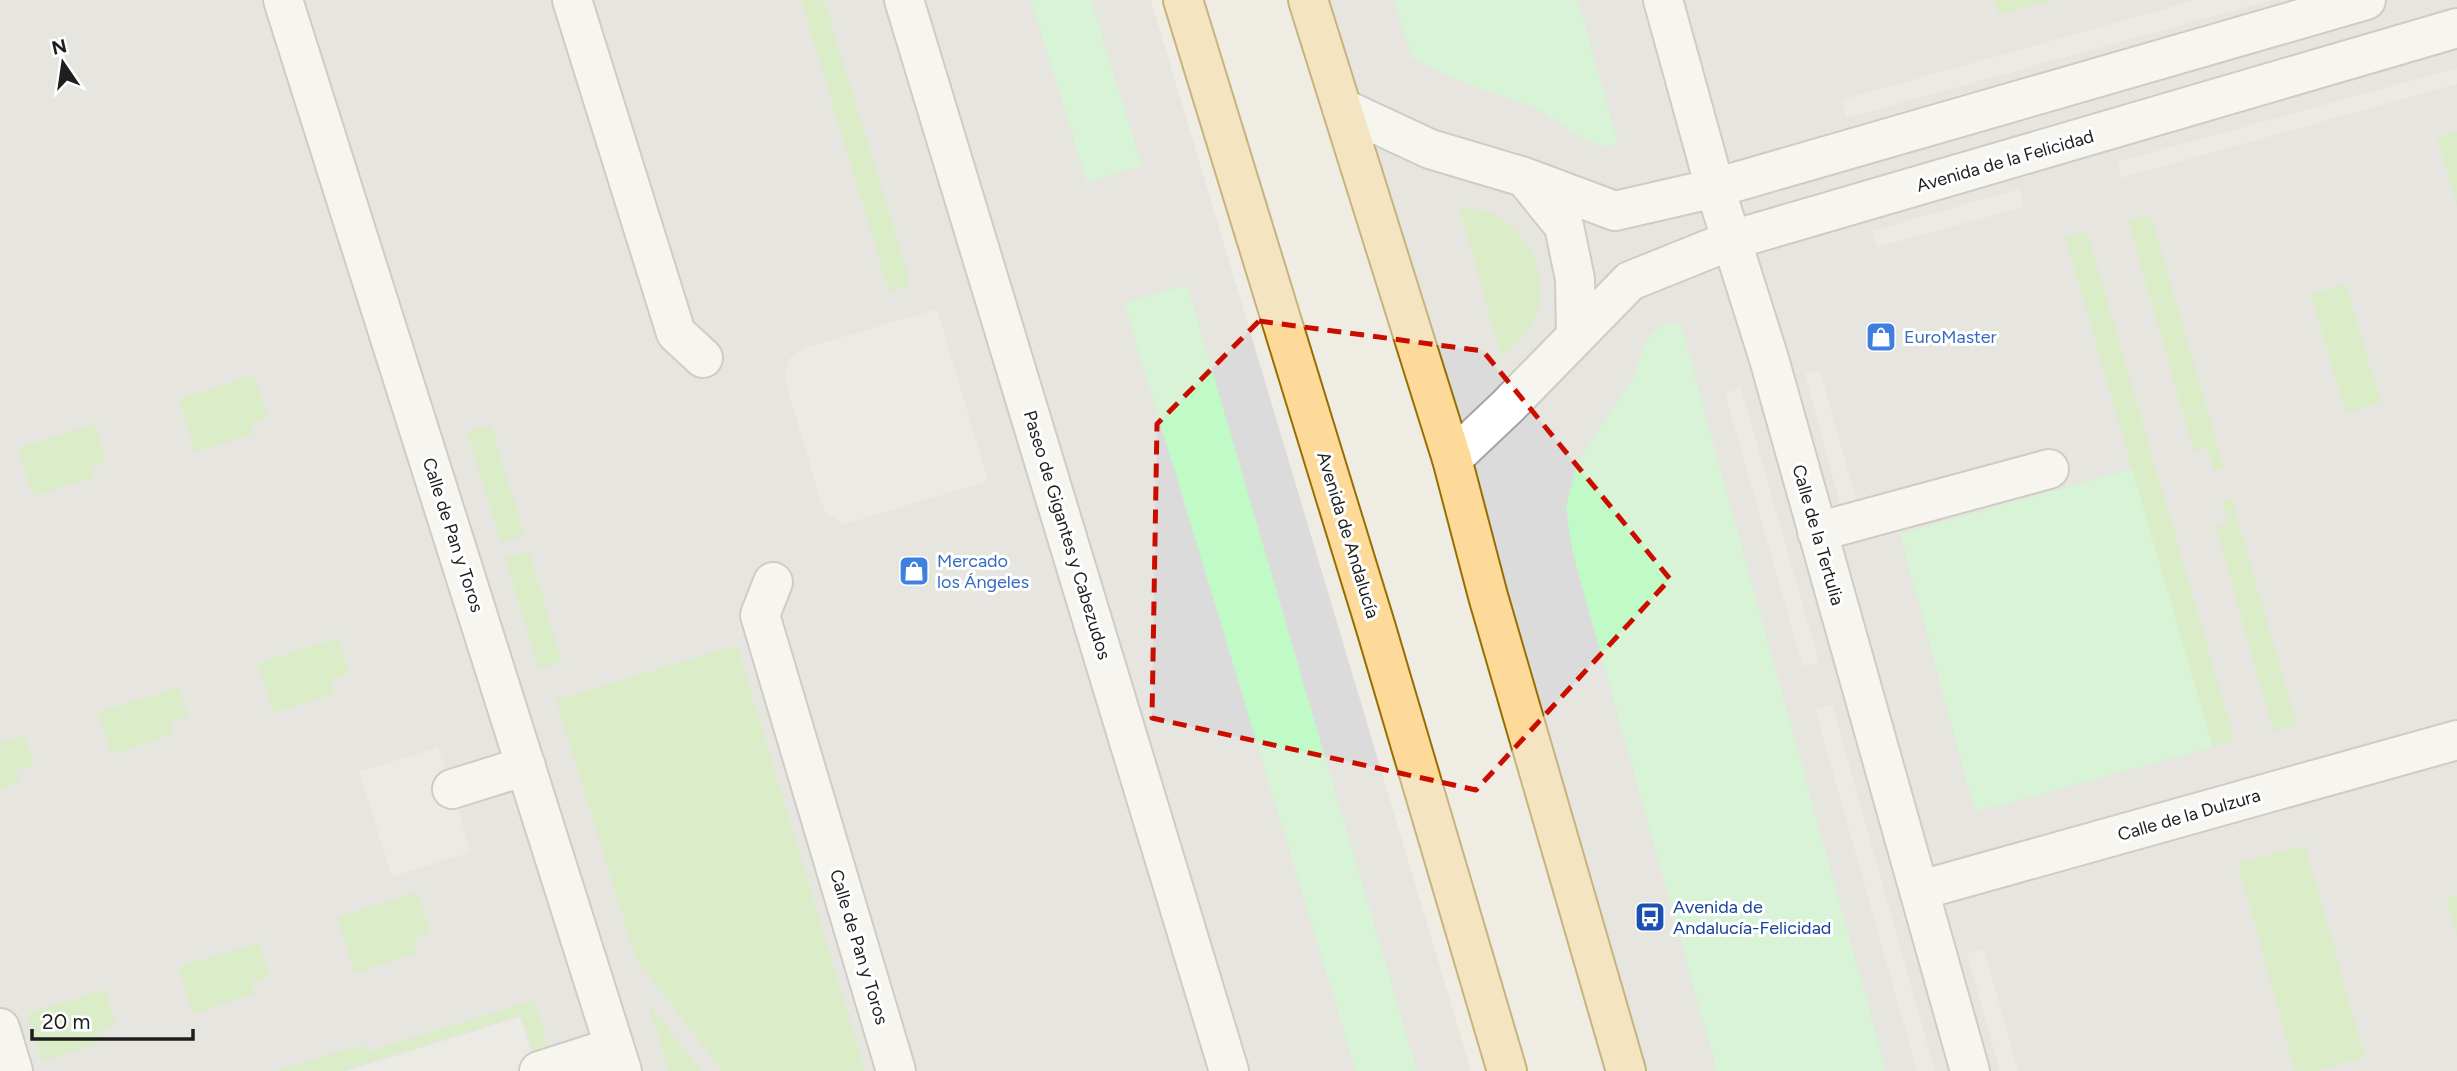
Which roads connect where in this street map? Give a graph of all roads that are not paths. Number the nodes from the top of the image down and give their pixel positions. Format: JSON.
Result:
{"nodes":[{"id":1,"x":283,"y":0,"type":"edge"},
{"id":2,"x":572,"y":0,"type":"edge"},
{"id":3,"x":904,"y":0,"type":"edge"},
{"id":4,"x":1183,"y":0,"type":"edge"},
{"id":5,"x":1308,"y":0,"type":"edge"},
{"id":6,"x":1663,"y":0,"type":"edge"},
{"id":7,"x":2366,"y":0,"type":"edge"},
{"id":8,"x":2457,"y":28,"type":"edge"},
{"id":9,"x":1342,"y":108,"type":"junction"},
{"id":10,"x":1524,"y":177,"type":"junction"},
{"id":11,"x":1715,"y":188,"type":"junction"},
{"id":12,"x":1732,"y":240,"type":"junction"},
{"id":13,"x":1576,"y":335,"type":"junction"},
{"id":14,"x":703,"y":358,"type":"dead end"},
{"id":15,"x":1451,"y":459,"type":"junction"},
{"id":16,"x":2049,"y":469,"type":"dead end"},
{"id":17,"x":1817,"y":532,"type":"junction"},
{"id":18,"x":773,"y":582,"type":"dead end"},
{"id":19,"x":2457,"y":740,"type":"edge"},
{"id":20,"x":526,"y":766,"type":"junction"},
{"id":21,"x":452,"y":789,"type":"dead end"},
{"id":22,"x":1921,"y":890,"type":"junction"},
{"id":23,"x":0,"y":1028,"type":"edge"},
{"id":24,"x":618,"y":1059,"type":"edge"},
{"id":25,"x":13,"y":1071,"type":"edge"},
{"id":26,"x":539,"y":1071,"type":"edge"},
{"id":27,"x":896,"y":1071,"type":"edge"},
{"id":28,"x":1229,"y":1071,"type":"edge"},
{"id":29,"x":1507,"y":1071,"type":"edge"},
{"id":30,"x":1626,"y":1071,"type":"edge"},
{"id":31,"x":1970,"y":1071,"type":"edge"}],
"edges":[{"from":1,"to":20,"type":"street","name":"Calle de Pan y Toros"},
{"from":2,"to":14,"type":"street"},
{"from":3,"to":28,"type":"street","name":"Paseo de Gigantes y Cabezudos"},
{"from":4,"to":29,"type":"main road","name":"Avenida de Andalucía"},
{"from":5,"to":9,"type":"main road"},
{"from":6,"to":11,"type":"street","name":"Calle de la Tertulia"},
{"from":7,"to":11,"type":"street"},
{"from":8,"to":12,"type":"street","name":"Avenida de la Felicidad"},
{"from":9,"to":10,"type":"street"},
{"from":9,"to":15,"type":"main road"},
{"from":10,"to":11,"type":"street"},
{"from":10,"to":13,"type":"street"},
{"from":11,"to":12,"type":"street","name":"Calle de la Tertulia"},
{"from":12,"to":13,"type":"street","name":"Avenida de la Felicidad"},
{"from":12,"to":17,"type":"street","name":"Calle de la Tertulia"},
{"from":13,"to":15,"type":"street","name":"Avenida de la Felicidad"},
{"from":15,"to":30,"type":"main road"},
{"from":16,"to":17,"type":"street"},
{"from":17,"to":22,"type":"street","name":"Calle de la Tertulia"},
{"from":18,"to":27,"type":"street","name":"Calle de Pan y Toros"},
{"from":19,"to":22,"type":"street","name":"Calle de la Dulzura"},
{"from":20,"to":21,"type":"street"},
{"from":20,"to":24,"type":"street","name":"Calle de Pan y Toros"},
{"from":22,"to":31,"type":"street","name":"Calle de la Tertulia"},
{"from":23,"to":25,"type":"street"},
{"from":24,"to":26,"type":"street"}]}
